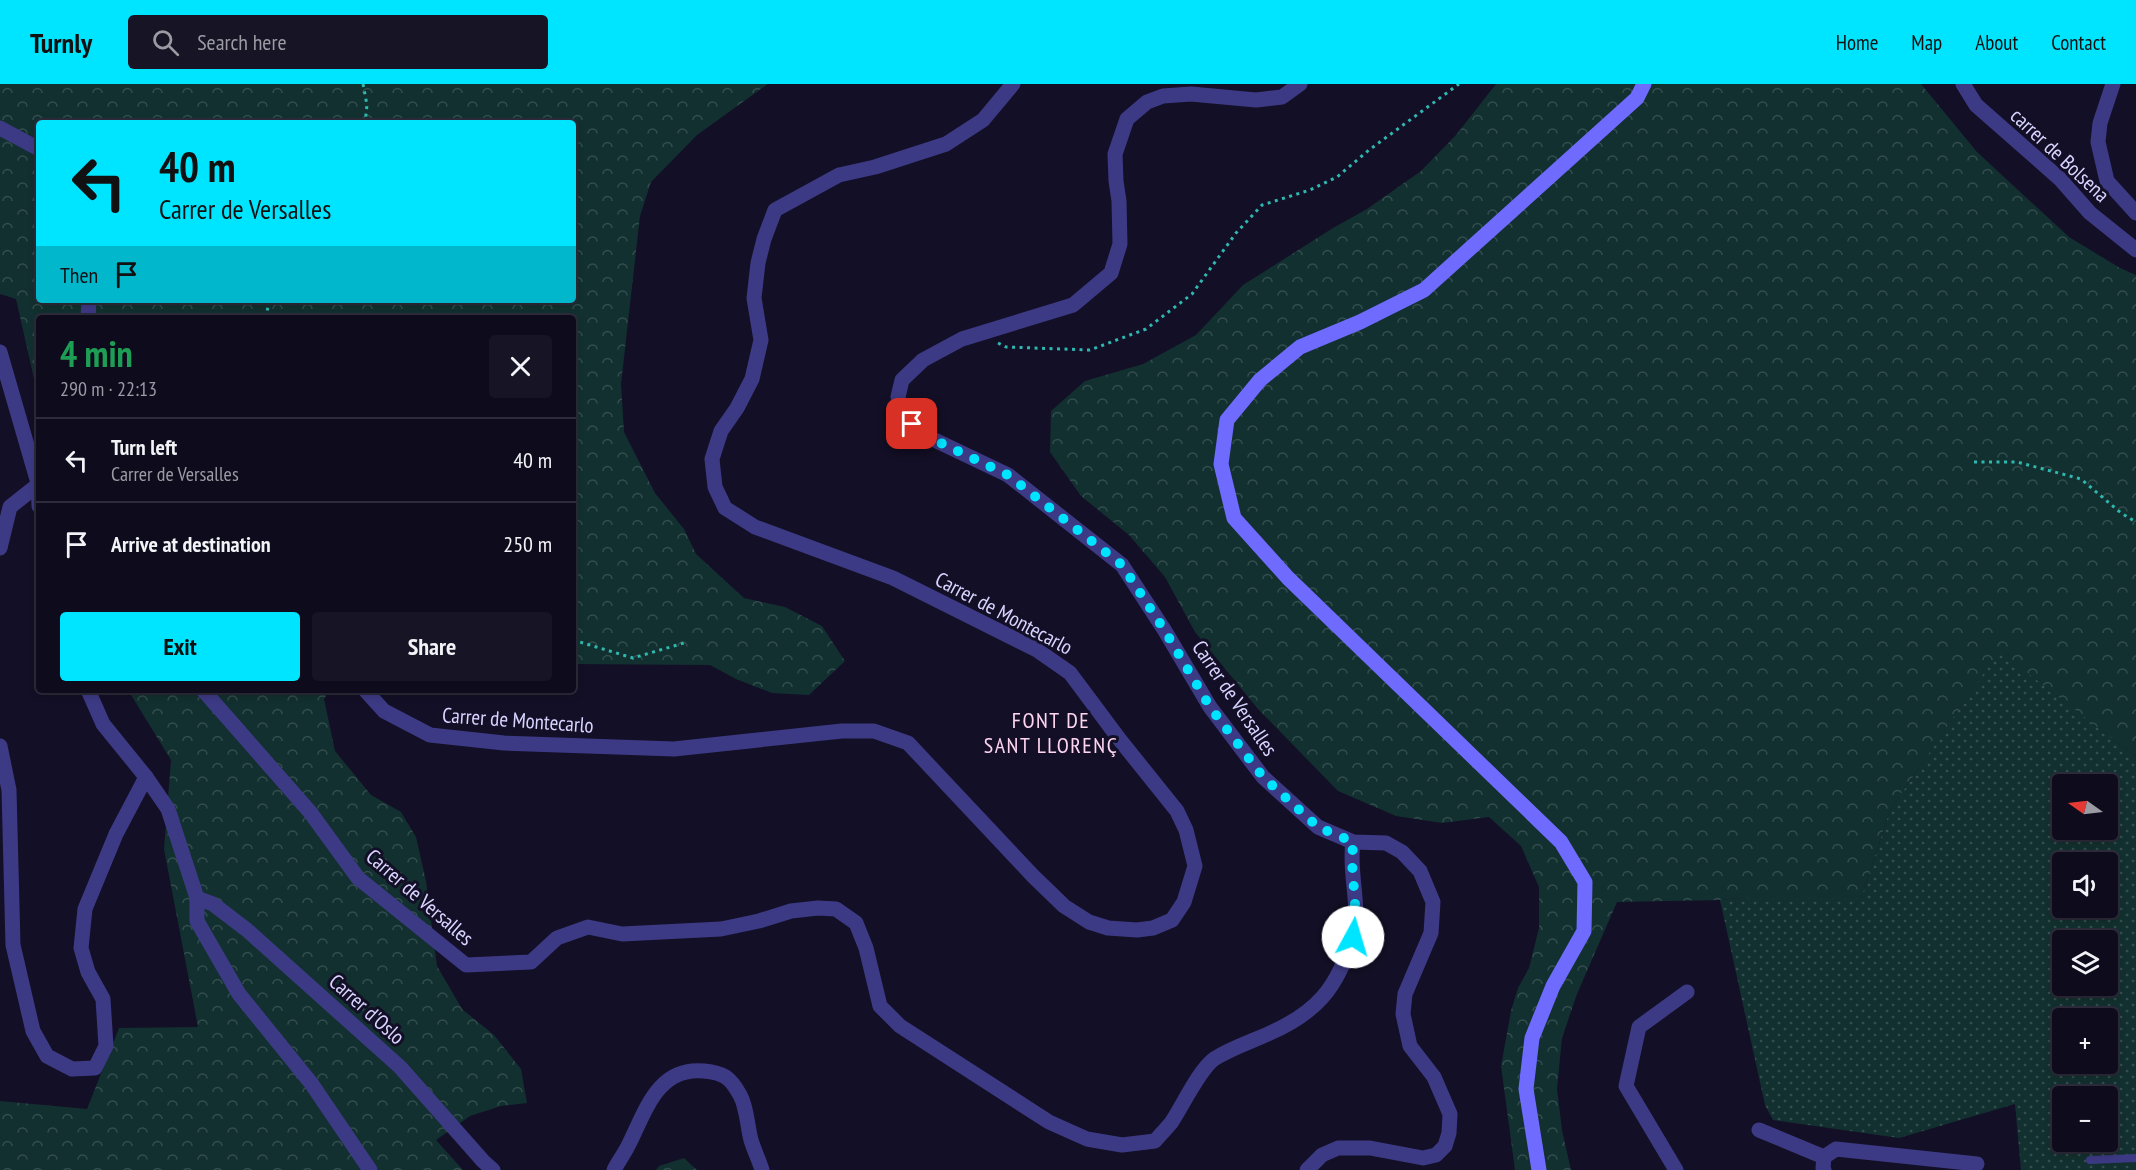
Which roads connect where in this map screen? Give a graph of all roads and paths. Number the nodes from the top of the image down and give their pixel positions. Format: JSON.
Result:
{"nodes":[{"id":1,"x":363,"y":84,"type":"edge"},
{"id":2,"x":1013,"y":84,"type":"edge"},
{"id":3,"x":1300,"y":84,"type":"edge"},
{"id":4,"x":1459,"y":84,"type":"edge"},
{"id":5,"x":1644,"y":84,"type":"edge"},
{"id":6,"x":1963,"y":84,"type":"edge"},
{"id":7,"x":2113,"y":84,"type":"edge"},
{"id":8,"x":364,"y":120,"type":"edge"},
{"id":9,"x":0,"y":128,"type":"edge"},
{"id":10,"x":36,"y":146,"type":"edge"},
{"id":11,"x":2136,"y":213,"type":"edge"},
{"id":12,"x":2136,"y":250,"type":"edge"},
{"id":13,"x":981,"y":334,"type":"junction"},
{"id":14,"x":0,"y":352,"type":"edge"},
{"id":15,"x":1974,"y":462,"type":"dead end"},
{"id":16,"x":36,"y":476,"type":"edge"},
{"id":17,"x":36,"y":485,"type":"edge"},
{"id":18,"x":2136,"y":522,"type":"edge"},
{"id":19,"x":0,"y":548,"type":"edge"},
{"id":20,"x":576,"y":641,"type":"edge"},
{"id":21,"x":684,"y":643,"type":"dead end"},
{"id":22,"x":89,"y":693,"type":"edge"},
{"id":23,"x":206,"y":693,"type":"edge"},
{"id":24,"x":368,"y":693,"type":"edge"},
{"id":25,"x":0,"y":746,"type":"edge"},
{"id":26,"x":146,"y":777,"type":"junction"},
{"id":27,"x":1353,"y":842,"type":"junction"},
{"id":28,"x":197,"y":898,"type":"junction"},
{"id":29,"x":1687,"y":992,"type":"dead end"},
{"id":30,"x":1759,"y":1130,"type":"dead end"},
{"id":31,"x":2136,"y":1158,"type":"edge"},
{"id":32,"x":2090,"y":1160,"type":"dead end"},
{"id":33,"x":1824,"y":1163,"type":"edge"},
{"id":34,"x":1977,"y":1164,"type":"dead end"},
{"id":35,"x":370,"y":1170,"type":"edge"},
{"id":36,"x":493,"y":1170,"type":"edge"},
{"id":37,"x":614,"y":1170,"type":"edge"},
{"id":38,"x":762,"y":1170,"type":"edge"},
{"id":39,"x":1307,"y":1170,"type":"edge"},
{"id":40,"x":1539,"y":1170,"type":"edge"},
{"id":41,"x":1676,"y":1170,"type":"edge"}],
"edges":[{"from":1,"to":8,"type":"path"},
{"from":2,"to":24,"type":"street","name":"Carrer de Montecarlo"},
{"from":3,"to":13,"type":"street","name":"Carrer de Versalles"},
{"from":4,"to":13,"type":"path"},
{"from":5,"to":40,"type":"main road"},
{"from":6,"to":12,"type":"street","name":"carrer de Bolsena"},
{"from":7,"to":11,"type":"street"},
{"from":9,"to":10,"type":"street"},
{"from":13,"to":27,"type":"street","name":"Carrer de Versalles"},
{"from":14,"to":16,"type":"street"},
{"from":15,"to":18,"type":"path"},
{"from":17,"to":19,"type":"street"},
{"from":20,"to":21,"type":"path"},
{"from":22,"to":26,"type":"street"},
{"from":23,"to":27,"type":"street","name":"Carrer de Versalles"},
{"from":25,"to":26,"type":"street"},
{"from":26,"to":28,"type":"street"},
{"from":27,"to":39,"type":"street"},
{"from":28,"to":35,"type":"street"},
{"from":28,"to":36,"type":"street","name":"Carrer d'Oslo"},
{"from":29,"to":41,"type":"street"},
{"from":30,"to":33,"type":"street"},
{"from":31,"to":32,"type":"lane"},
{"from":33,"to":34,"type":"street"},
{"from":37,"to":38,"type":"street"}]}
